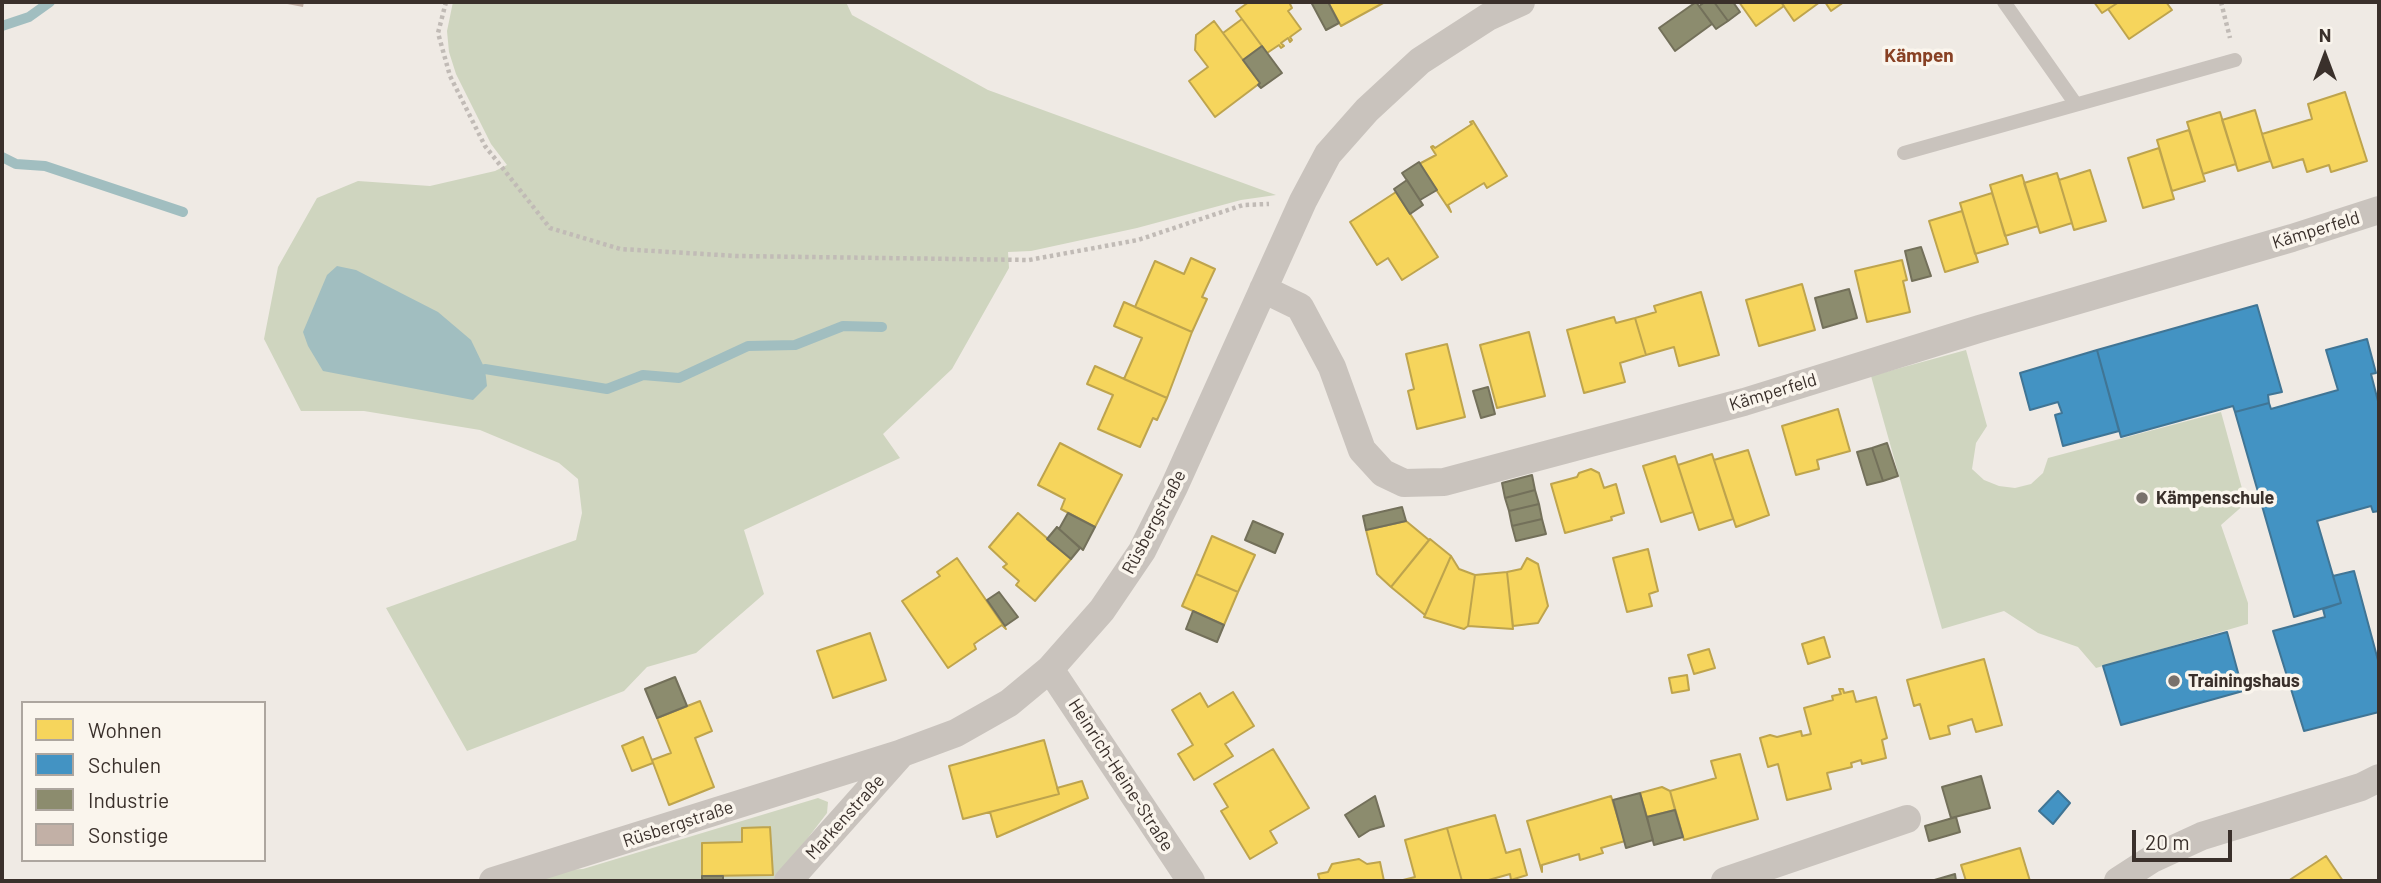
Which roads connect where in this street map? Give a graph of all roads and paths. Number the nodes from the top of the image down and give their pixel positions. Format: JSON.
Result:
{"nodes":[{"id":1,"x":446,"y":2,"type":"edge"},
{"id":2,"x":1521,"y":2,"type":"edge"},
{"id":3,"x":2004,"y":2,"type":"edge"},
{"id":4,"x":2221,"y":2,"type":"edge"},
{"id":5,"x":2235,"y":60,"type":"joint"},
{"id":6,"x":2076,"y":103,"type":"junction"},
{"id":7,"x":1904,"y":153,"type":"dead end"},
{"id":8,"x":1303,"y":201,"type":"junction"},
{"id":9,"x":2379,"y":210,"type":"edge"},
{"id":10,"x":1263,"y":289,"type":"junction"},
{"id":11,"x":1050,"y":669,"type":"junction"},
{"id":12,"x":902,"y":753,"type":"junction"},
{"id":13,"x":2379,"y":778,"type":"edge"},
{"id":14,"x":1907,"y":819,"type":"dead end"},
{"id":15,"x":493,"y":881,"type":"edge"},
{"id":16,"x":788,"y":881,"type":"edge"},
{"id":17,"x":1191,"y":881,"type":"edge"},
{"id":18,"x":1725,"y":881,"type":"edge"},
{"id":19,"x":2118,"y":881,"type":"edge"}],
"edges":[{"from":1,"to":8,"type":"path"},
{"from":2,"to":8,"type":"street","name":"Rüsbergstraße"},
{"from":3,"to":6,"type":"lane"},
{"from":4,"to":5,"type":"path"},
{"from":5,"to":6,"type":"lane"},
{"from":6,"to":7,"type":"lane"},
{"from":8,"to":10,"type":"street","name":"Rüsbergstraße"},
{"from":9,"to":10,"type":"street","name":"Kämperfeld"},
{"from":10,"to":11,"type":"street","name":"Rüsbergstraße"},
{"from":11,"to":12,"type":"street","name":"Rüsbergstraße"},
{"from":11,"to":17,"type":"street","name":"Heinrich-Heine-Straße"},
{"from":12,"to":15,"type":"street","name":"Rüsbergstraße"},
{"from":12,"to":16,"type":"street","name":"Markenstraße"},
{"from":13,"to":19,"type":"street"},
{"from":14,"to":18,"type":"street"}]}
